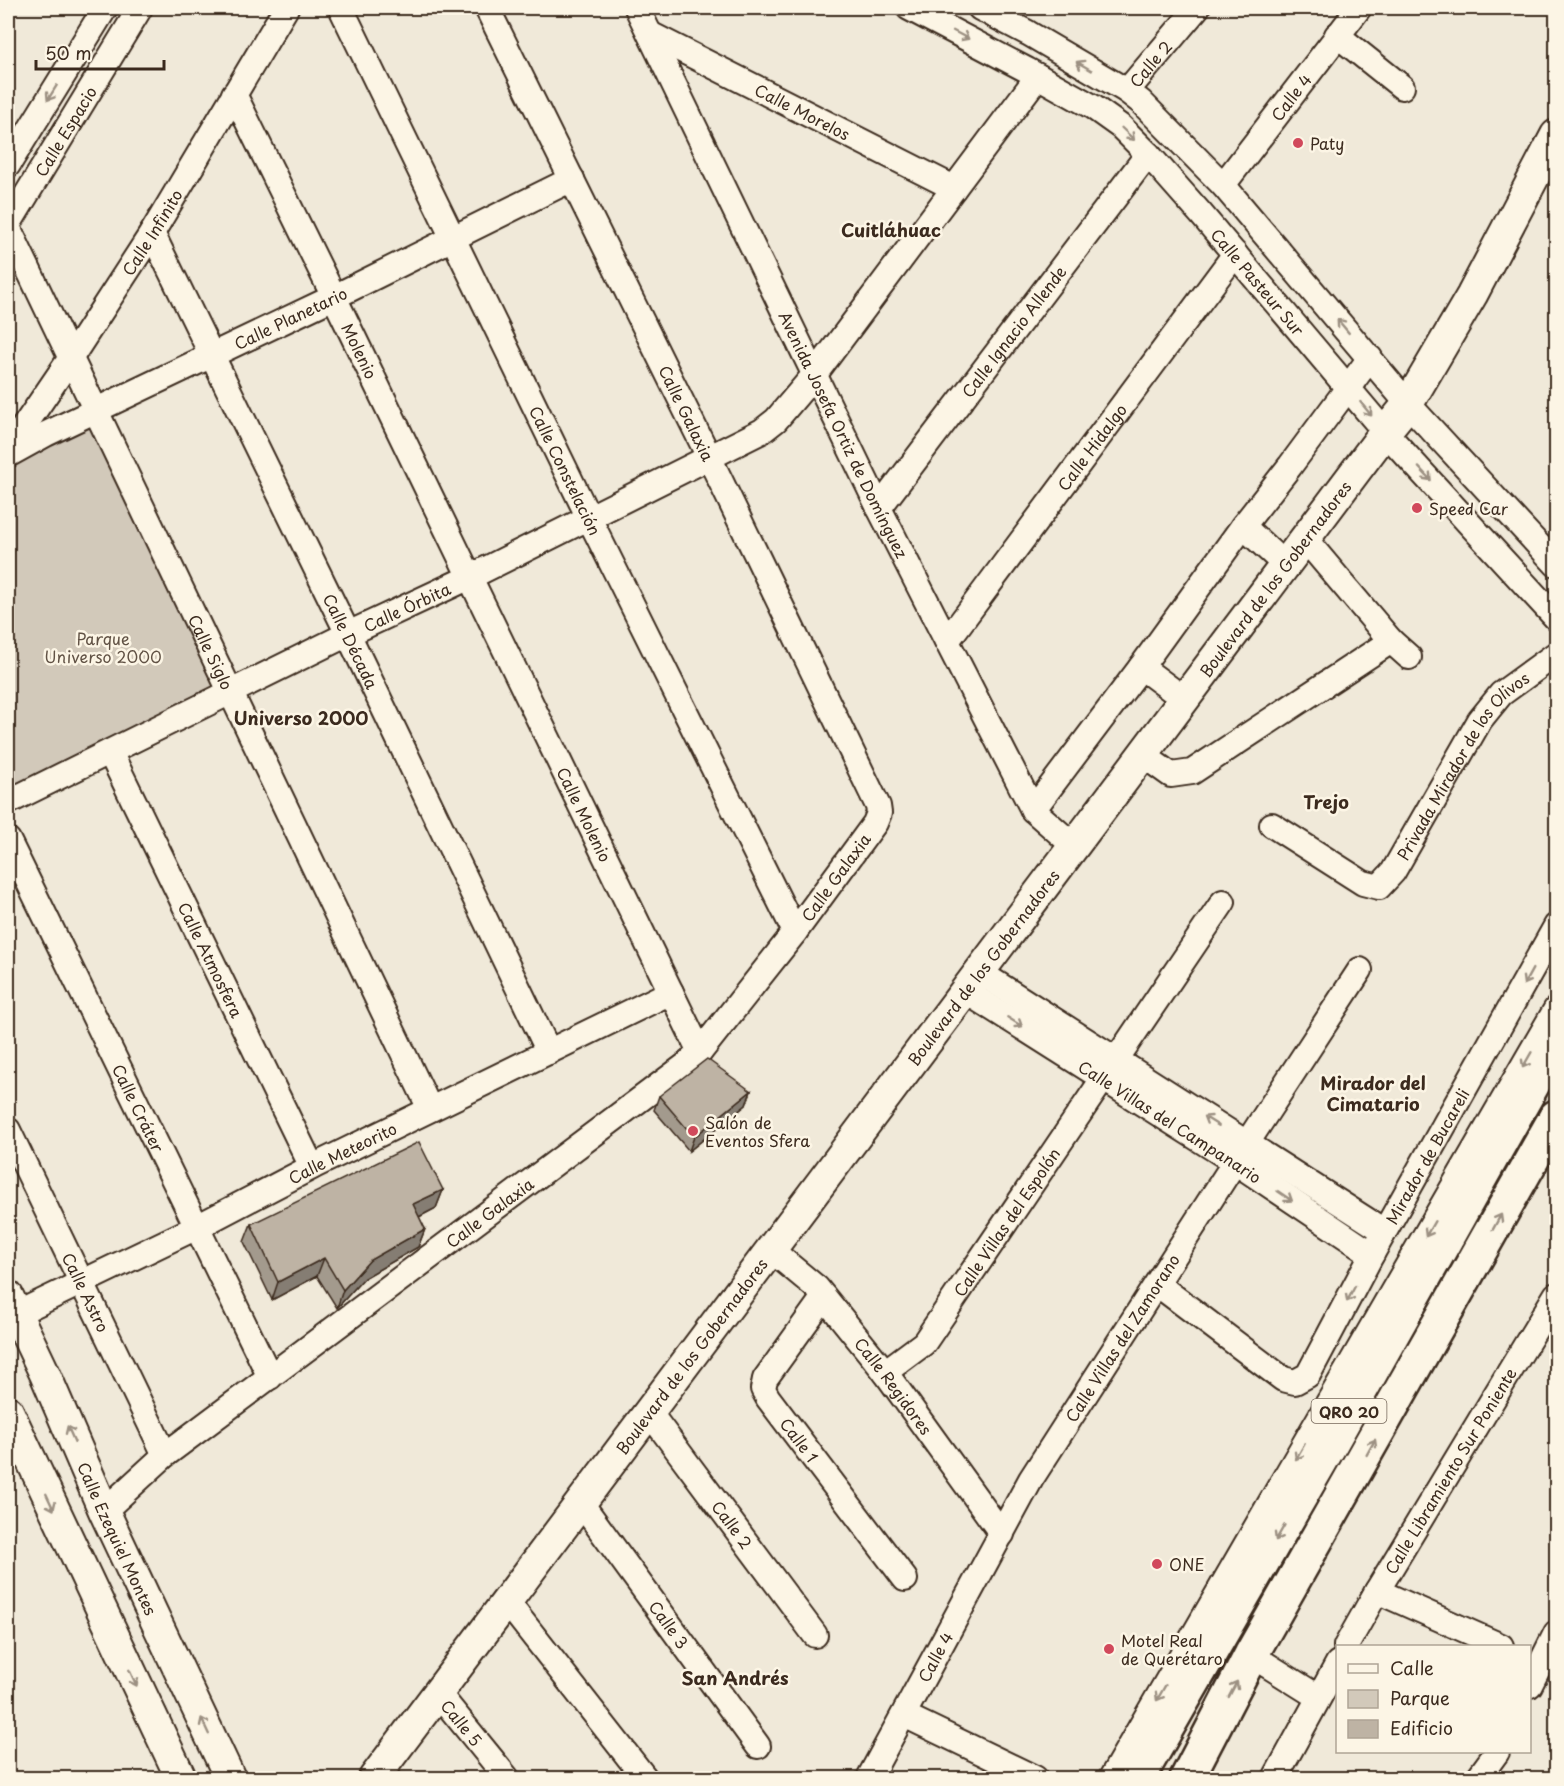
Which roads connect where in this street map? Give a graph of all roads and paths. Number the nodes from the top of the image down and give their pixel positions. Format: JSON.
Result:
{"nodes":[{"id":1,"x":105,"y":8,"type":"edge"},
{"id":2,"x":140,"y":8,"type":"edge"},
{"id":3,"x":286,"y":8,"type":"edge"},
{"id":4,"x":341,"y":8,"type":"edge"},
{"id":5,"x":488,"y":8,"type":"edge"},
{"id":6,"x":637,"y":8,"type":"edge"},
{"id":7,"x":909,"y":8,"type":"edge"},
{"id":8,"x":980,"y":8,"type":"edge"},
{"id":9,"x":1197,"y":8,"type":"edge"},
{"id":10,"x":1359,"y":8,"type":"edge"},
{"id":11,"x":650,"y":34,"type":"junction"},
{"id":12,"x":1337,"y":35,"type":"junction"},
{"id":13,"x":1038,"y":76,"type":"junction"},
{"id":14,"x":1402,"y":87,"type":"dead end"},
{"id":15,"x":1127,"y":91,"type":"junction"},
{"id":16,"x":234,"y":94,"type":"junction"},
{"id":17,"x":1557,"y":135,"type":"edge"},
{"id":18,"x":1148,"y":154,"type":"junction"},
{"id":19,"x":8,"y":165,"type":"edge"},
{"id":20,"x":572,"y":179,"type":"junction"},
{"id":21,"x":1223,"y":185,"type":"junction"},
{"id":22,"x":954,"y":188,"type":"junction"},
{"id":23,"x":8,"y":226,"type":"edge"},
{"id":24,"x":152,"y":233,"type":"junction"},
{"id":25,"x":453,"y":238,"type":"junction"},
{"id":26,"x":1235,"y":254,"type":"junction"},
{"id":27,"x":334,"y":297,"type":"junction"},
{"id":28,"x":212,"y":353,"type":"junction"},
{"id":29,"x":70,"y":358,"type":"junction"},
{"id":30,"x":1370,"y":358,"type":"junction"},
{"id":31,"x":815,"y":374,"type":"junction"},
{"id":32,"x":1347,"y":386,"type":"junction"},
{"id":33,"x":1408,"y":404,"type":"junction"},
{"id":34,"x":95,"y":411,"type":"junction"},
{"id":35,"x":1385,"y":432,"type":"junction"},
{"id":36,"x":8,"y":450,"type":"edge"},
{"id":37,"x":8,"y":455,"type":"edge"},
{"id":38,"x":709,"y":457,"type":"junction"},
{"id":39,"x":879,"y":508,"type":"junction"},
{"id":40,"x":588,"y":516,"type":"junction"},
{"id":41,"x":1242,"y":526,"type":"junction"},
{"id":42,"x":1305,"y":539,"type":"junction"},
{"id":43,"x":1557,"y":564,"type":"edge"},
{"id":44,"x":1285,"y":565,"type":"junction"},
{"id":45,"x":470,"y":577,"type":"junction"},
{"id":46,"x":1557,"y":618,"type":"edge"},
{"id":47,"x":348,"y":634,"type":"junction"},
{"id":48,"x":947,"y":641,"type":"junction"},
{"id":49,"x":1391,"y":641,"type":"junction"},
{"id":50,"x":1557,"y":654,"type":"edge"},
{"id":51,"x":1409,"y":657,"type":"dead end"},
{"id":52,"x":1141,"y":668,"type":"junction"},
{"id":53,"x":230,"y":693,"type":"junction"},
{"id":54,"x":1184,"y":699,"type":"junction"},
{"id":55,"x":110,"y":752,"type":"junction"},
{"id":56,"x":1143,"y":754,"type":"junction"},
{"id":57,"x":8,"y":802,"type":"edge"},
{"id":58,"x":1033,"y":810,"type":"junction"},
{"id":59,"x":1272,"y":825,"type":"dead end"},
{"id":60,"x":8,"y":840,"type":"edge"},
{"id":61,"x":1074,"y":846,"type":"junction"},
{"id":62,"x":1223,"y":903,"type":"dead end"},
{"id":63,"x":1557,"y":926,"type":"edge"},
{"id":64,"x":795,"y":932,"type":"junction"},
{"id":65,"x":1360,"y":970,"type":"dead end"},
{"id":66,"x":972,"y":982,"type":"junction"},
{"id":67,"x":671,"y":992,"type":"junction"},
{"id":68,"x":1557,"y":1009,"type":"edge"},
{"id":69,"x":1557,"y":1043,"type":"edge"},
{"id":70,"x":549,"y":1052,"type":"junction"},
{"id":71,"x":700,"y":1052,"type":"junction"},
{"id":72,"x":1110,"y":1069,"type":"junction"},
{"id":73,"x":1536,"y":1081,"type":"junction"},
{"id":74,"x":430,"y":1109,"type":"junction"},
{"id":75,"x":1557,"y":1117,"type":"edge"},
{"id":76,"x":8,"y":1130,"type":"edge"},
{"id":77,"x":1241,"y":1153,"type":"junction"},
{"id":78,"x":312,"y":1167,"type":"junction"},
{"id":79,"x":1450,"y":1195,"type":"junction"},
{"id":80,"x":197,"y":1227,"type":"junction"},
{"id":81,"x":1384,"y":1231,"type":"junction"},
{"id":82,"x":771,"y":1250,"type":"junction"},
{"id":83,"x":1372,"y":1254,"type":"junction"},
{"id":84,"x":81,"y":1282,"type":"junction"},
{"id":85,"x":1157,"y":1284,"type":"junction"},
{"id":86,"x":1557,"y":1295,"type":"edge"},
{"id":87,"x":824,"y":1297,"type":"junction"},
{"id":88,"x":12,"y":1305,"type":"edge"},
{"id":89,"x":885,"y":1372,"type":"junction"},
{"id":90,"x":270,"y":1377,"type":"junction"},
{"id":91,"x":8,"y":1411,"type":"edge"},
{"id":92,"x":649,"y":1412,"type":"junction"},
{"id":93,"x":165,"y":1455,"type":"junction"},
{"id":94,"x":581,"y":1503,"type":"junction"},
{"id":95,"x":104,"y":1511,"type":"junction"},
{"id":96,"x":1002,"y":1534,"type":"junction"},
{"id":97,"x":905,"y":1579,"type":"dead end"},
{"id":98,"x":1377,"y":1591,"type":"junction"},
{"id":99,"x":507,"y":1602,"type":"junction"},
{"id":100,"x":1557,"y":1633,"type":"edge"},
{"id":101,"x":815,"y":1635,"type":"dead end"},
{"id":102,"x":1348,"y":1645,"type":"edge"},
{"id":103,"x":1498,"y":1645,"type":"edge"},
{"id":104,"x":1251,"y":1655,"type":"junction"},
{"id":105,"x":1336,"y":1666,"type":"edge"},
{"id":106,"x":1539,"y":1670,"type":"edge"},
{"id":107,"x":438,"y":1693,"type":"junction"},
{"id":108,"x":1318,"y":1697,"type":"junction"},
{"id":109,"x":904,"y":1714,"type":"junction"},
{"id":110,"x":758,"y":1746,"type":"dead end"},
{"id":111,"x":1496,"y":1753,"type":"edge"},
{"id":112,"x":181,"y":1779,"type":"edge"},
{"id":113,"x":230,"y":1779,"type":"edge"},
{"id":114,"x":374,"y":1779,"type":"edge"},
{"id":115,"x":507,"y":1779,"type":"edge"},
{"id":116,"x":645,"y":1779,"type":"edge"},
{"id":117,"x":869,"y":1779,"type":"edge"},
{"id":118,"x":1035,"y":1779,"type":"edge"},
{"id":119,"x":1111,"y":1779,"type":"edge"},
{"id":120,"x":1138,"y":1779,"type":"edge"},
{"id":121,"x":1187,"y":1779,"type":"edge"},
{"id":122,"x":1275,"y":1779,"type":"edge"},
{"id":123,"x":1478,"y":1779,"type":"edge"}],
"edges":[{"from":1,"to":19,"type":"street","name":"Calle Espacio","one_way":true},
{"from":2,"to":23,"type":"street","name":"Calle Espacio"},
{"from":3,"to":16,"type":"street","name":"Calle Infinito"},
{"from":4,"to":25,"type":"street","name":"Calle Constelación"},
{"from":5,"to":20,"type":"street","name":"Calle Galaxia"},
{"from":6,"to":11,"type":"street","name":"Avenida Josefa Ortiz de Domínguez"},
{"from":7,"to":13,"type":"street","name":"Calle Pasteur Sur","one_way":true},
{"from":15,"to":8,"type":"street","one_way":true},
{"from":9,"to":15,"type":"street","name":"Calle 2"},
{"from":10,"to":12,"type":"street","name":"Calle 4"},
{"from":11,"to":22,"type":"street","name":"Calle Morelos"},
{"from":11,"to":31,"type":"street","name":"Avenida Josefa Ortiz de Domínguez"},
{"from":12,"to":14,"type":"street"},
{"from":12,"to":21,"type":"street","name":"Calle 4"},
{"from":13,"to":18,"type":"street","name":"Calle Pasteur Sur","one_way":true},
{"from":13,"to":22,"type":"street","name":"Calle Órbita"},
{"from":15,"to":21,"type":"street"},
{"from":16,"to":24,"type":"street","name":"Calle Infinito"},
{"from":16,"to":27,"type":"street","name":"Molenio"},
{"from":17,"to":33,"type":"main road","name":"Boulevard de los Gobernadores"},
{"from":18,"to":26,"type":"street","name":"Calle Pasteur Sur"},
{"from":18,"to":39,"type":"street","name":"Calle Ignacio Allende"},
{"from":20,"to":25,"type":"street","name":"Calle Planetario"},
{"from":20,"to":38,"type":"street","name":"Calle Galaxia"},
{"from":30,"to":21,"type":"street","one_way":true},
{"from":22,"to":31,"type":"street","name":"Calle Órbita"},
{"from":23,"to":29,"type":"street","name":"Calle Siglo"},
{"from":24,"to":28,"type":"street","name":"Calle Década"},
{"from":24,"to":29,"type":"street","name":"Calle Infinito"},
{"from":25,"to":27,"type":"street","name":"Calle Planetario"},
{"from":25,"to":40,"type":"street","name":"Calle Constelación"},
{"from":26,"to":32,"type":"street","name":"Calle Pasteur Sur"},
{"from":26,"to":48,"type":"street","name":"Calle Hidalgo"},
{"from":27,"to":28,"type":"street","name":"Calle Planetario"},
{"from":27,"to":45,"type":"street","name":"Molenio"},
{"from":28,"to":34,"type":"street","name":"Calle Planetario"},
{"from":28,"to":47,"type":"street","name":"Calle Década"},
{"from":29,"to":34,"type":"street","name":"Calle Siglo"},
{"from":29,"to":36,"type":"street","name":"Calle Infinito"},
{"from":30,"to":32,"type":"street"},
{"from":30,"to":33,"type":"street"},
{"from":31,"to":38,"type":"street","name":"Calle Órbita"},
{"from":31,"to":39,"type":"street","name":"Avenida Josefa Ortiz de Domínguez"},
{"from":32,"to":35,"type":"street","name":"Calle Pasteur Sur","one_way":true},
{"from":32,"to":41,"type":"street"},
{"from":33,"to":35,"type":"main road","name":"Boulevard de los Gobernadores"},
{"from":33,"to":43,"type":"street"},
{"from":34,"to":37,"type":"street","name":"Calle Planetario"},
{"from":34,"to":53,"type":"street","name":"Calle Siglo"},
{"from":35,"to":42,"type":"main road","name":"Boulevard de los Gobernadores"},
{"from":35,"to":46,"type":"street","name":"Calle Pasteur Sur","one_way":true},
{"from":38,"to":40,"type":"street","name":"Calle Órbita"},
{"from":38,"to":64,"type":"street","name":"Calle Galaxia"},
{"from":39,"to":48,"type":"street","name":"Avenida Josefa Ortiz de Domínguez"},
{"from":40,"to":45,"type":"street","name":"Calle Órbita"},
{"from":40,"to":64,"type":"street","name":"Calle Constelación"},
{"from":41,"to":44,"type":"street"},
{"from":41,"to":52,"type":"street"},
{"from":42,"to":44,"type":"main road","name":"Boulevard de los Gobernadores"},
{"from":42,"to":49,"type":"street"},
{"from":44,"to":54,"type":"main road","name":"Boulevard de los Gobernadores"},
{"from":45,"to":47,"type":"street","name":"Calle Órbita"},
{"from":45,"to":67,"type":"street","name":"Calle Molenio"},
{"from":47,"to":53,"type":"street","name":"Calle Órbita"},
{"from":47,"to":70,"type":"street","name":"Calle Década"},
{"from":48,"to":58,"type":"street","name":"Avenida Josefa Ortiz de Domínguez"},
{"from":49,"to":51,"type":"street"},
{"from":49,"to":56,"type":"street"},
{"from":50,"to":59,"type":"street","name":"Privada Mirador de los Olivos"},
{"from":52,"to":54,"type":"street"},
{"from":52,"to":58,"type":"street"},
{"from":53,"to":55,"type":"street","name":"Calle Órbita"},
{"from":53,"to":74,"type":"street","name":"Calle Siglo"},
{"from":54,"to":56,"type":"main road","name":"Boulevard de los Gobernadores"},
{"from":55,"to":57,"type":"street","name":"Calle Órbita"},
{"from":55,"to":78,"type":"street","name":"Calle Atmosfera"},
{"from":56,"to":61,"type":"main road","name":"Boulevard de los Gobernadores"},
{"from":58,"to":61,"type":"street","name":"Avenida Josefa Ortiz de Domínguez"},
{"from":60,"to":80,"type":"street","name":"Calle Cráter"},
{"from":61,"to":66,"type":"main road","name":"Boulevard de los Gobernadores"},
{"from":62,"to":72,"type":"street","name":"Calle Villas del Espolón"},
{"from":63,"to":81,"type":"street","name":"Mirador de Bucareli","one_way":true},
{"from":64,"to":71,"type":"street","name":"Calle Galaxia"},
{"from":65,"to":77,"type":"street","name":"Calle Villas del Zamorano"},
{"from":66,"to":72,"type":"street","name":"Calle Villas del Campanario"},
{"from":66,"to":82,"type":"main road","name":"Boulevard de los Gobernadores"},
{"from":67,"to":70,"type":"street","name":"Calle Meteorito"},
{"from":67,"to":71,"type":"street","name":"Calle Molenio"},
{"from":68,"to":79,"type":"street","one_way":true},
{"from":69,"to":73,"type":"highway","number":"QRO 20"},
{"from":70,"to":74,"type":"street","name":"Calle Meteorito"},
{"from":71,"to":90,"type":"street","name":"Calle Galaxia"},
{"from":72,"to":77,"type":"street","name":"Calle Villas del Campanario"},
{"from":72,"to":89,"type":"street","name":"Calle Villas del Espolón"},
{"from":73,"to":79,"type":"highway"},
{"from":73,"to":120,"type":"highway","number":"QRO 20","one_way":true},
{"from":74,"to":78,"type":"street","name":"Calle Meteorito"},
{"from":104,"to":75,"type":"highway","number":"QRO 20","one_way":true},
{"from":76,"to":84,"type":"street","name":"Calle Astro"},
{"from":77,"to":81,"type":"street","name":"Calle Villas del Campanario"},
{"from":77,"to":83,"type":"street","name":"Calle Villas del Campanario","one_way":true},
{"from":77,"to":85,"type":"street","name":"Calle Villas del Zamorano"},
{"from":78,"to":80,"type":"street","name":"Calle Meteorito"},
{"from":79,"to":119,"type":"street","one_way":true},
{"from":80,"to":84,"type":"street","name":"Calle Meteorito"},
{"from":80,"to":90,"type":"street","name":"Calle Cráter"},
{"from":81,"to":83,"type":"street","name":"Mirador de Bucareli"},
{"from":82,"to":87,"type":"street","name":"Calle Regidores"},
{"from":82,"to":92,"type":"main road","name":"Boulevard de los Gobernadores"},
{"from":83,"to":85,"type":"street","name":"Mirador de Bucareli","one_way":true},
{"from":84,"to":88,"type":"street","name":"Calle Meteorito"},
{"from":84,"to":93,"type":"street","name":"Calle Astro"},
{"from":85,"to":96,"type":"street","name":"Calle Villas del Zamorano"},
{"from":86,"to":98,"type":"street","name":"Calle Libramiento Sur Poniente"},
{"from":87,"to":89,"type":"street","name":"Calle Regidores"},
{"from":87,"to":97,"type":"street","name":"Calle 1"},
{"from":95,"to":88,"type":"main road","name":"Calle Ezequiel Montes","one_way":true},
{"from":89,"to":96,"type":"street","name":"Calle Regidores"},
{"from":90,"to":93,"type":"street","name":"Calle Galaxia"},
{"from":91,"to":112,"type":"main road","one_way":true},
{"from":92,"to":94,"type":"main road","name":"Boulevard de los Gobernadores"},
{"from":92,"to":101,"type":"street","name":"Calle 2"},
{"from":93,"to":95,"type":"street","name":"Calle Galaxia"},
{"from":94,"to":99,"type":"main road","name":"Boulevard de los Gobernadores"},
{"from":94,"to":110,"type":"street","name":"Calle 3"},
{"from":113,"to":95,"type":"main road","name":"Calle Ezequiel Montes","one_way":true},
{"from":96,"to":109,"type":"street","name":"Calle 4"},
{"from":98,"to":102,"type":"street","name":"Calle Libramiento Sur Poniente"},
{"from":98,"to":103,"type":"street"},
{"from":99,"to":107,"type":"main road","name":"Boulevard de los Gobernadores"},
{"from":99,"to":116,"type":"street"},
{"from":100,"to":106,"type":"street"},
{"from":104,"to":108,"type":"street"},
{"from":121,"to":104,"type":"highway","number":"QRO 20","one_way":true},
{"from":105,"to":108,"type":"street"},
{"from":107,"to":114,"type":"main road","name":"Boulevard de los Gobernadores"},
{"from":107,"to":115,"type":"street","name":"Calle 5"},
{"from":108,"to":122,"type":"street"},
{"from":109,"to":117,"type":"street","name":"Calle 4"},
{"from":109,"to":118,"type":"street"},
{"from":111,"to":123,"type":"street"}]}
